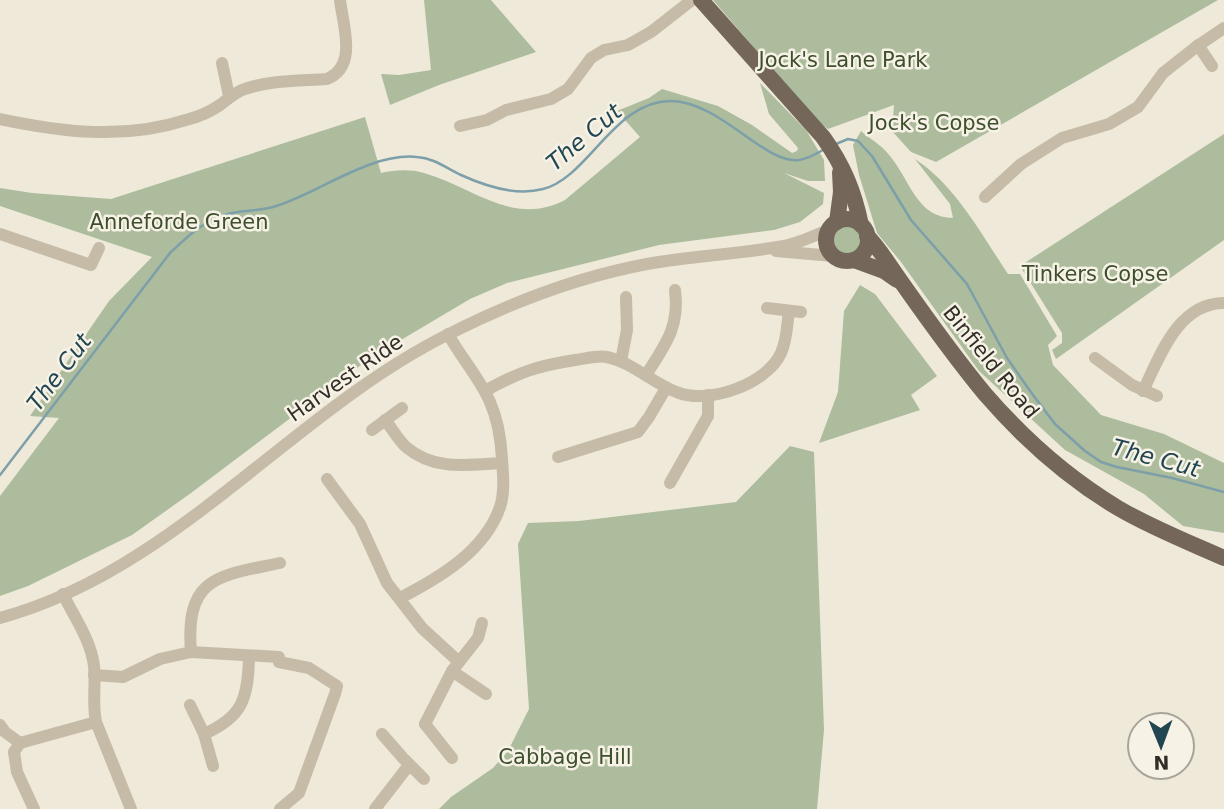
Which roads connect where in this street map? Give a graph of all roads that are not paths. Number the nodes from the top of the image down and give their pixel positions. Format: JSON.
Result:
{"nodes":[{"id":1,"x":340,"y":0,"type":"edge"},
{"id":2,"x":692,"y":0,"type":"edge"},
{"id":3,"x":701,"y":0,"type":"edge"},
{"id":4,"x":1224,"y":28,"type":"edge"},
{"id":5,"x":1198,"y":45,"type":"junction"},
{"id":6,"x":222,"y":63,"type":"dead end"},
{"id":7,"x":1212,"y":66,"type":"dead end"},
{"id":8,"x":229,"y":96,"type":"junction"},
{"id":9,"x":0,"y":119,"type":"edge"},
{"id":10,"x":460,"y":126,"type":"dead end"},
{"id":11,"x":838,"y":158,"type":"junction"},
{"id":12,"x":985,"y":197,"type":"dead end"},
{"id":13,"x":833,"y":226,"type":"junction"},
{"id":14,"x":864,"y":231,"type":"junction"},
{"id":15,"x":0,"y":234,"type":"edge"},
{"id":16,"x":99,"y":248,"type":"dead end"},
{"id":17,"x":748,"y":251,"type":"junction"},
{"id":18,"x":833,"y":256,"type":"junction"},
{"id":19,"x":853,"y":260,"type":"junction"},
{"id":20,"x":902,"y":284,"type":"junction"},
{"id":21,"x":676,"y":290,"type":"dead end"},
{"id":22,"x":626,"y":297,"type":"dead end"},
{"id":23,"x":1224,"y":303,"type":"edge"},
{"id":24,"x":767,"y":308,"type":"dead end"},
{"id":25,"x":448,"y":334,"type":"junction"},
{"id":26,"x":1095,"y":358,"type":"dead end"},
{"id":27,"x":621,"y":361,"type":"junction"},
{"id":28,"x":646,"y":375,"type":"junction"},
{"id":29,"x":666,"y":388,"type":"junction"},
{"id":30,"x":485,"y":391,"type":"junction"},
{"id":31,"x":1143,"y":391,"type":"junction"},
{"id":32,"x":708,"y":395,"type":"junction"},
{"id":33,"x":1157,"y":396,"type":"dead end"},
{"id":34,"x":402,"y":408,"type":"dead end"},
{"id":35,"x":386,"y":420,"type":"junction"},
{"id":36,"x":372,"y":429,"type":"dead end"},
{"id":37,"x":558,"y":457,"type":"dead end"},
{"id":38,"x":502,"y":463,"type":"junction"},
{"id":39,"x":327,"y":479,"type":"dead end"},
{"id":40,"x":670,"y":483,"type":"dead end"},
{"id":41,"x":1198,"y":546,"type":"junction"},
{"id":42,"x":1224,"y":547,"type":"edge"},
{"id":43,"x":1224,"y":558,"type":"edge"},
{"id":44,"x":280,"y":563,"type":"dead end"},
{"id":45,"x":63,"y":594,"type":"junction"},
{"id":46,"x":400,"y":598,"type":"junction"},
{"id":47,"x":0,"y":618,"type":"edge"},
{"id":48,"x":482,"y":623,"type":"dead end"},
{"id":49,"x":191,"y":652,"type":"junction"},
{"id":50,"x":249,"y":657,"type":"junction"},
{"id":51,"x":456,"y":666,"type":"junction"},
{"id":52,"x":94,"y":675,"type":"junction"},
{"id":53,"x":486,"y":694,"type":"dead end"},
{"id":54,"x":190,"y":705,"type":"dead end"},
{"id":55,"x":96,"y":722,"type":"junction"},
{"id":56,"x":0,"y":725,"type":"edge"},
{"id":57,"x":382,"y":733,"type":"dead end"},
{"id":58,"x":204,"y":734,"type":"junction"},
{"id":59,"x":20,"y":743,"type":"junction"},
{"id":60,"x":452,"y":758,"type":"dead end"},
{"id":61,"x":409,"y":765,"type":"junction"},
{"id":62,"x":213,"y":766,"type":"dead end"},
{"id":63,"x":424,"y":779,"type":"dead end"},
{"id":64,"x":34,"y":809,"type":"edge"},
{"id":65,"x":131,"y":809,"type":"edge"},
{"id":66,"x":279,"y":809,"type":"edge"},
{"id":67,"x":375,"y":809,"type":"edge"}],
"edges":[{"from":1,"to":8,"type":"street"},
{"from":2,"to":10,"type":"street"},
{"from":3,"to":11,"type":"main road","name":"Binfield Road"},
{"from":4,"to":5,"type":"street"},
{"from":5,"to":7,"type":"street"},
{"from":5,"to":12,"type":"street"},
{"from":6,"to":8,"type":"street"},
{"from":8,"to":9,"type":"street"},
{"from":11,"to":13,"type":"main road"},
{"from":11,"to":14,"type":"main road","name":"Binfield Road"},
{"from":13,"to":14,"type":"main road"},
{"from":13,"to":17,"type":"street","name":"Harvest Ride"},
{"from":13,"to":18,"type":"main road"},
{"from":14,"to":19,"type":"main road"},
{"from":14,"to":20,"type":"main road","name":"Binfield Road"},
{"from":15,"to":16,"type":"street"},
{"from":17,"to":18,"type":"street","name":"Harvest Ride"},
{"from":17,"to":25,"type":"street","name":"Harvest Ride"},
{"from":18,"to":19,"type":"main road"},
{"from":19,"to":20,"type":"main road","name":"Binfield Road"},
{"from":20,"to":41,"type":"main road","name":"Binfield Road"},
{"from":21,"to":28,"type":"street"},
{"from":22,"to":27,"type":"street"},
{"from":23,"to":31,"type":"street"},
{"from":24,"to":32,"type":"street"},
{"from":25,"to":30,"type":"street"},
{"from":25,"to":45,"type":"street","name":"Harvest Ride"},
{"from":26,"to":31,"type":"street"},
{"from":27,"to":28,"type":"street"},
{"from":27,"to":30,"type":"street"},
{"from":28,"to":29,"type":"street"},
{"from":29,"to":32,"type":"street"},
{"from":29,"to":37,"type":"street"},
{"from":30,"to":38,"type":"street"},
{"from":31,"to":33,"type":"street"},
{"from":32,"to":40,"type":"street"},
{"from":34,"to":35,"type":"street"},
{"from":35,"to":36,"type":"street"},
{"from":35,"to":38,"type":"street"},
{"from":38,"to":46,"type":"street"},
{"from":39,"to":46,"type":"street"},
{"from":41,"to":42,"type":"main road","name":"Binfield Road"},
{"from":41,"to":43,"type":"main road","name":"Binfield Road"},
{"from":44,"to":49,"type":"street"},
{"from":45,"to":47,"type":"street","name":"Harvest Ride"},
{"from":45,"to":52,"type":"street"},
{"from":46,"to":51,"type":"street"},
{"from":48,"to":51,"type":"street"},
{"from":49,"to":50,"type":"street"},
{"from":49,"to":52,"type":"street"},
{"from":50,"to":58,"type":"street"},
{"from":50,"to":66,"type":"street"},
{"from":51,"to":53,"type":"street"},
{"from":51,"to":60,"type":"street"},
{"from":52,"to":55,"type":"street"},
{"from":54,"to":58,"type":"street"},
{"from":55,"to":59,"type":"street"},
{"from":55,"to":65,"type":"street"},
{"from":56,"to":59,"type":"street"},
{"from":57,"to":61,"type":"street"},
{"from":58,"to":62,"type":"street"},
{"from":59,"to":64,"type":"street"},
{"from":61,"to":63,"type":"street"},
{"from":61,"to":67,"type":"street"}]}
